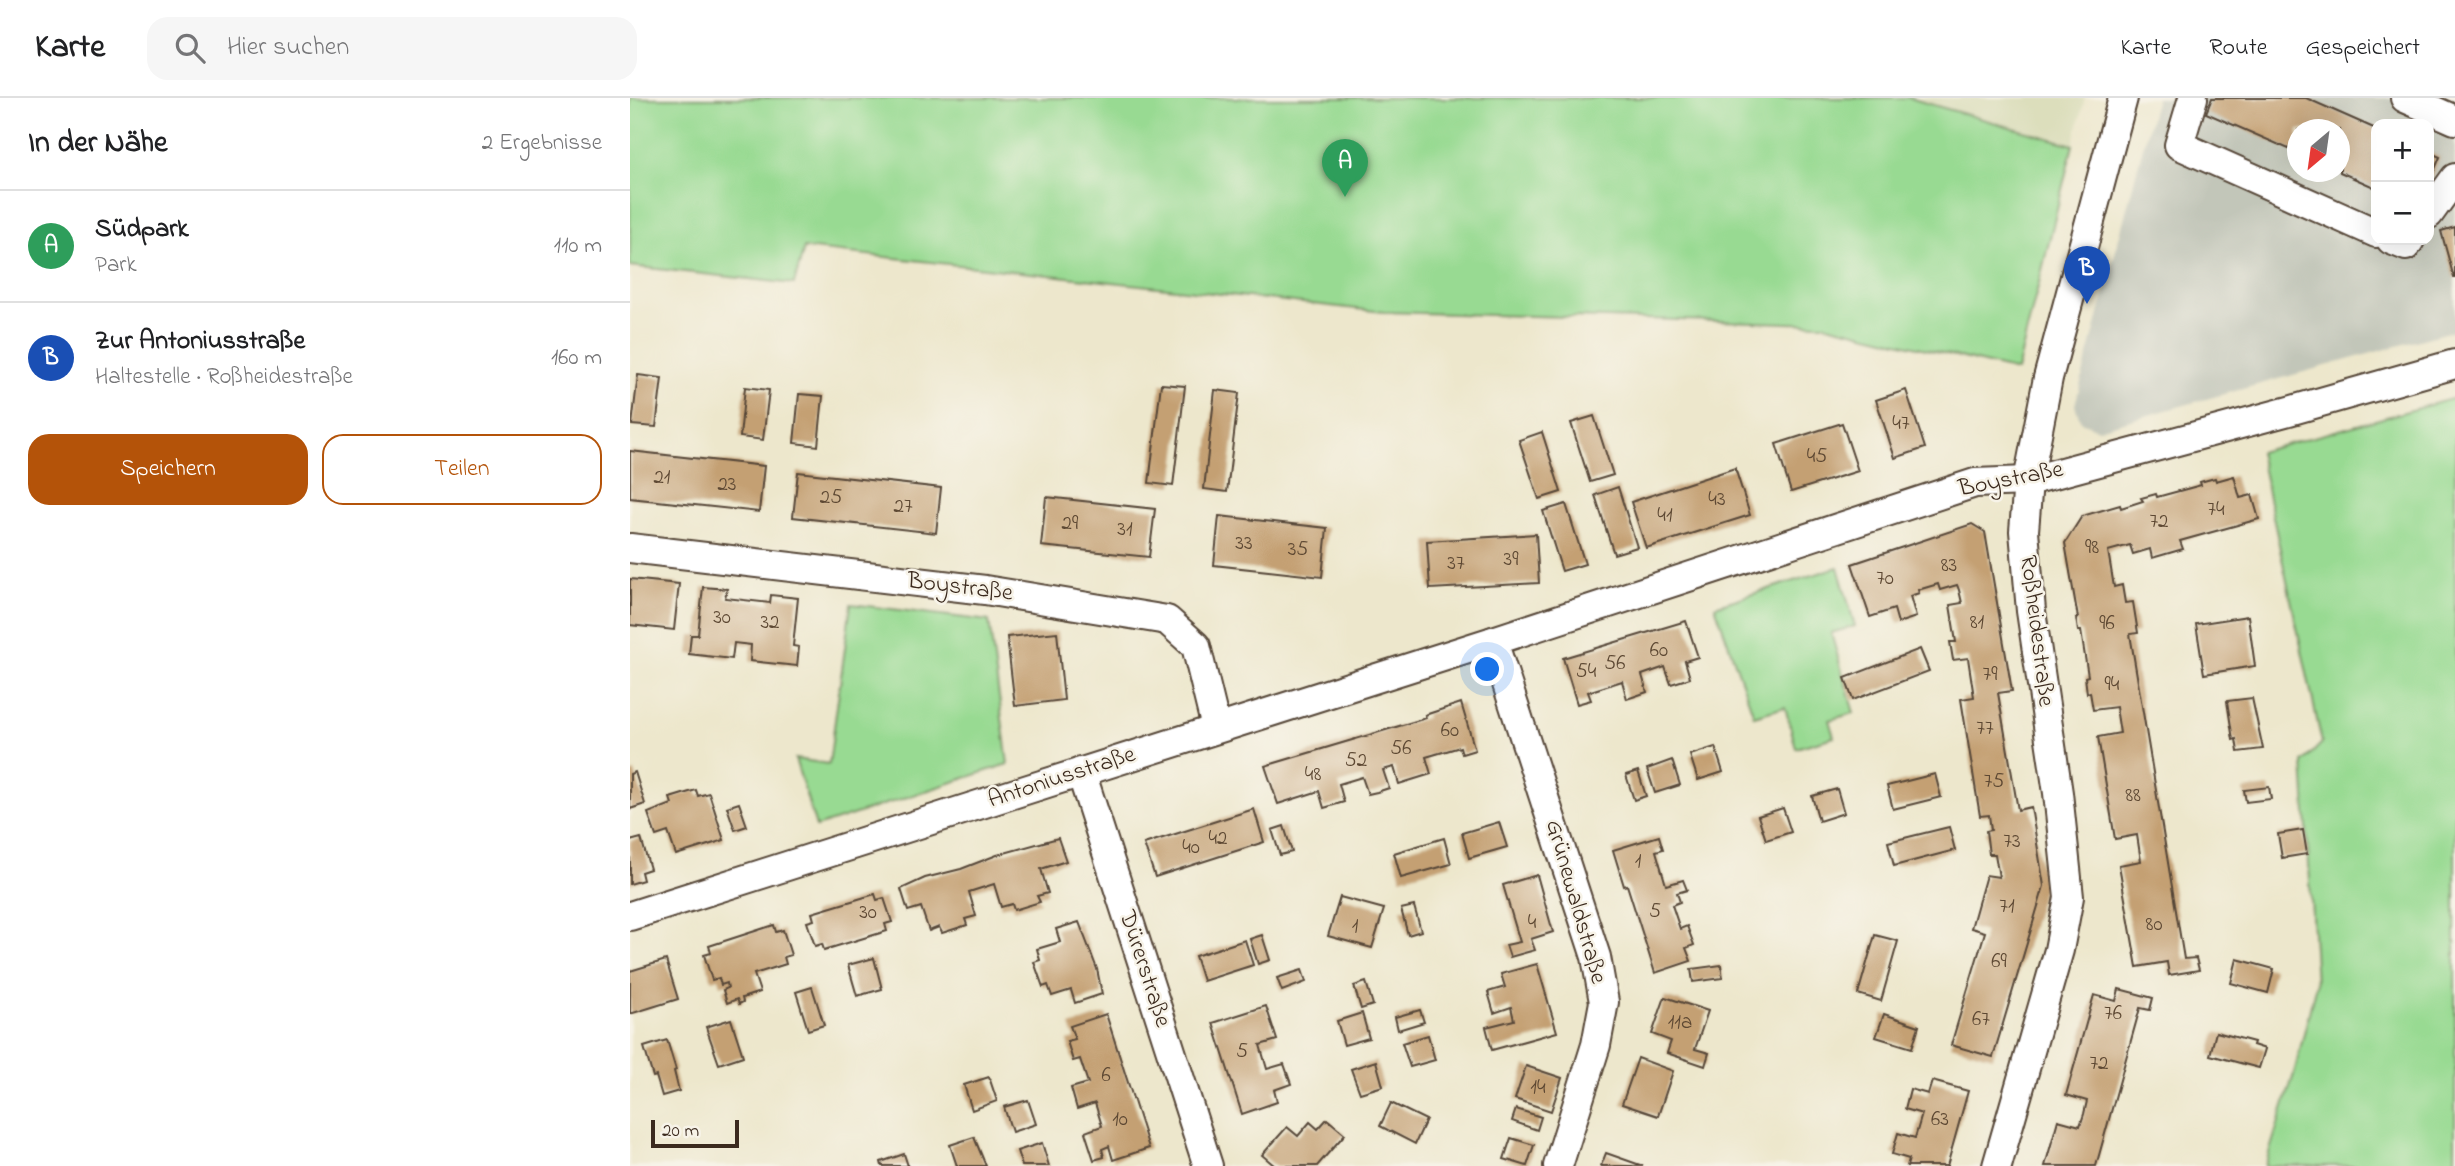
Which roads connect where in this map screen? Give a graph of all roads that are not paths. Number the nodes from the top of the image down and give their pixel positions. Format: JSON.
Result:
{"nodes":[{"id":1,"x":2123,"y":98,"type":"edge"},
{"id":2,"x":2193,"y":98,"type":"edge"},
{"id":3,"x":2405,"y":98,"type":"edge"},
{"id":4,"x":2455,"y":120,"type":"edge"},
{"id":5,"x":2455,"y":178,"type":"edge"},
{"id":6,"x":2434,"y":207,"type":"edge"},
{"id":7,"x":2371,"y":231,"type":"edge"},
{"id":8,"x":2455,"y":364,"type":"edge"},
{"id":9,"x":2028,"y":481,"type":"junction"},
{"id":10,"x":630,"y":548,"type":"edge"},
{"id":11,"x":1493,"y":640,"type":"junction"},
{"id":12,"x":1216,"y":728,"type":"junction"},
{"id":13,"x":1081,"y":772,"type":"junction"},
{"id":14,"x":630,"y":916,"type":"edge"},
{"id":15,"x":1204,"y":1165,"type":"edge"},
{"id":16,"x":1558,"y":1166,"type":"edge"},
{"id":17,"x":1997,"y":1166,"type":"edge"}],
"edges":[{"from":1,"to":9,"type":"street","name":"Roßheidestraße"},
{"from":2,"to":7,"type":"street"},
{"from":3,"to":4,"type":"street"},
{"from":5,"to":6,"type":"street"},
{"from":8,"to":9,"type":"street","name":"Boystraße"},
{"from":9,"to":11,"type":"street","name":"Boystraße"},
{"from":9,"to":17,"type":"street","name":"Roßheidestraße"},
{"from":10,"to":12,"type":"street","name":"Boystraße"},
{"from":11,"to":12,"type":"street","name":"Antoniusstraße"},
{"from":11,"to":16,"type":"street","name":"Grünewaldstraße"},
{"from":12,"to":13,"type":"street","name":"Antoniusstraße"},
{"from":13,"to":14,"type":"street","name":"Antoniusstraße"},
{"from":13,"to":15,"type":"street","name":"Dürerstraße"}]}
